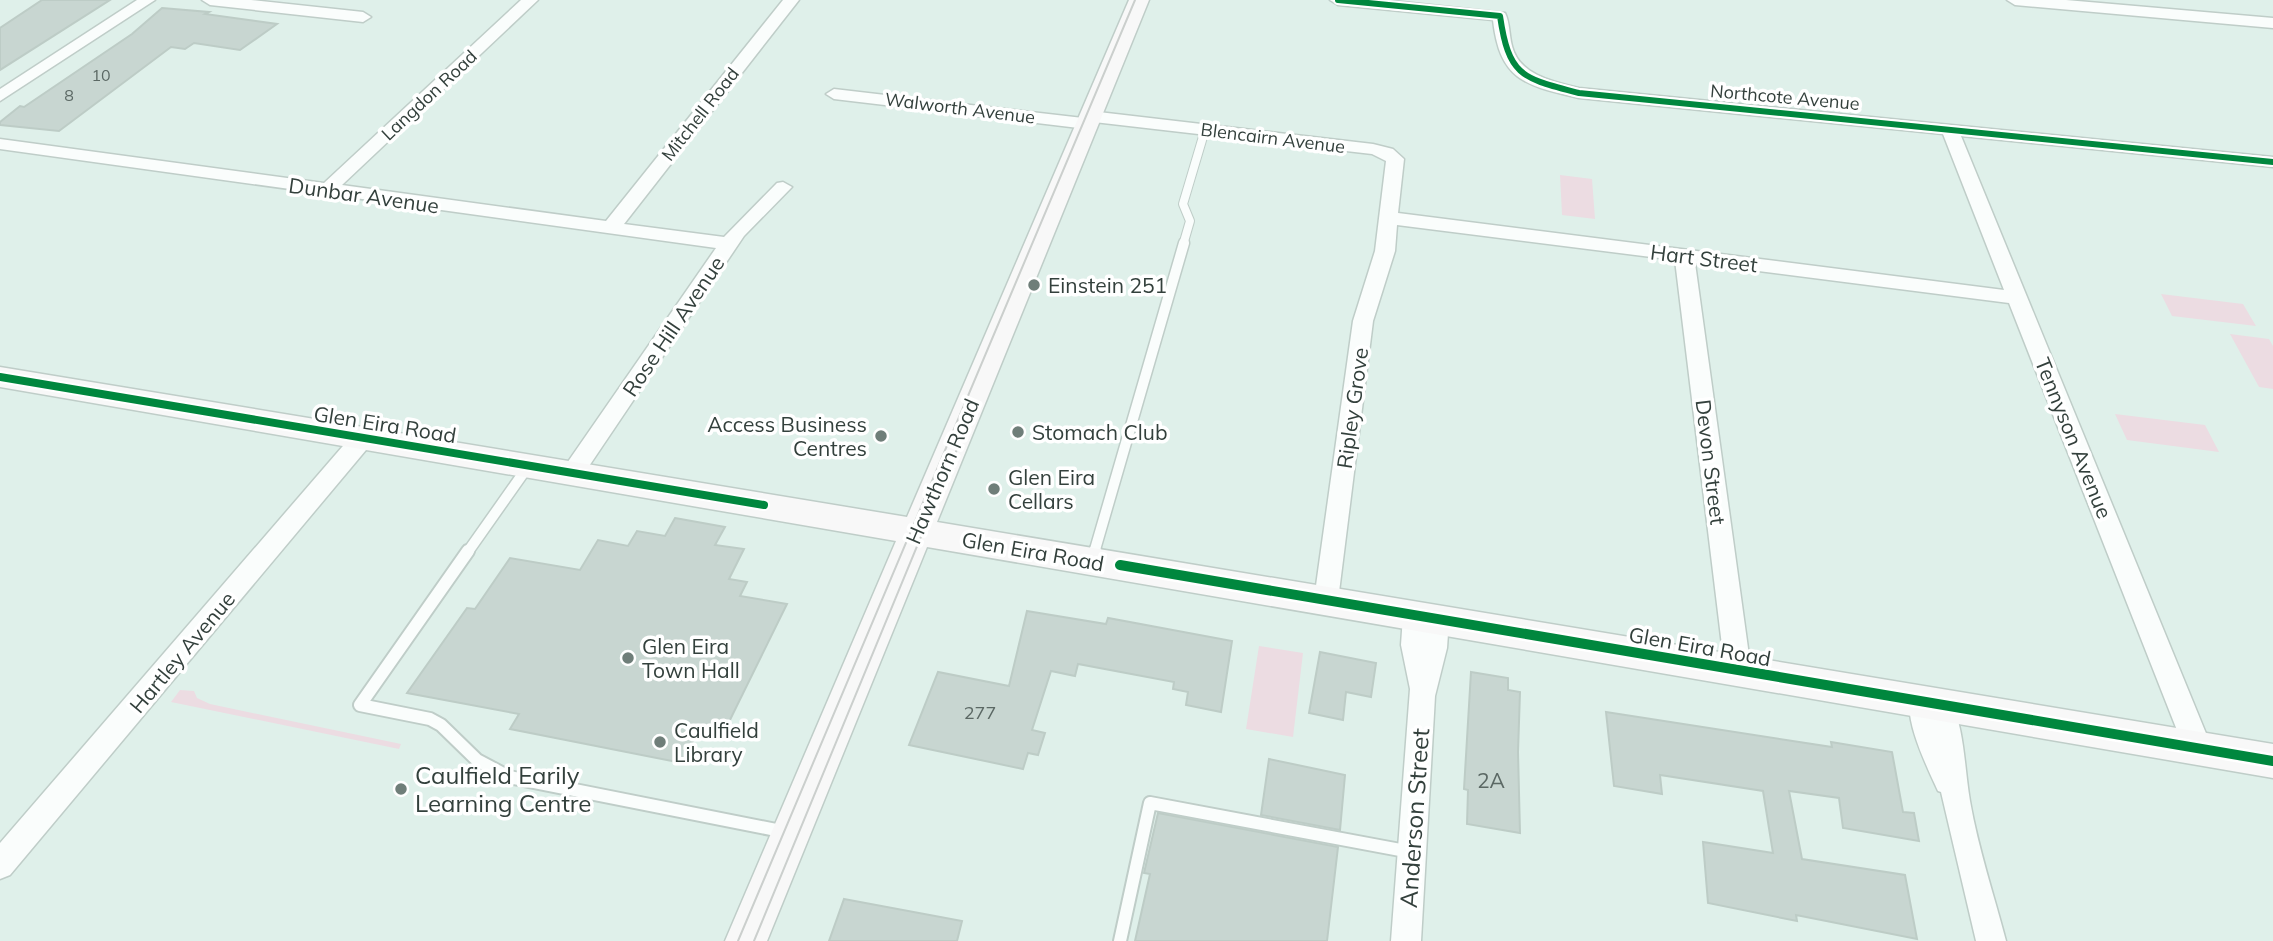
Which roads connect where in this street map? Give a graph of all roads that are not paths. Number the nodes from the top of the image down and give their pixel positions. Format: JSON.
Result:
{"nodes":[{"id":1,"x":147,"y":0,"type":"edge"},
{"id":2,"x":210,"y":0,"type":"edge"},
{"id":3,"x":530,"y":0,"type":"edge"},
{"id":4,"x":791,"y":0,"type":"edge"},
{"id":5,"x":1139,"y":0,"type":"edge"},
{"id":6,"x":1338,"y":0,"type":"edge"},
{"id":7,"x":2015,"y":0,"type":"edge"},
{"id":8,"x":262,"y":3,"type":"edge"},
{"id":9,"x":2138,"y":6,"type":"edge"},
{"id":10,"x":1500,"y":8,"type":"edge"},
{"id":11,"x":363,"y":18,"type":"dead end"},
{"id":12,"x":2273,"y":23,"type":"edge"},
{"id":13,"x":834,"y":94,"type":"dead end"},
{"id":14,"x":0,"y":96,"type":"edge"},
{"id":15,"x":1088,"y":120,"type":"junction"},
{"id":16,"x":1949,"y":128,"type":"junction"},
{"id":17,"x":1205,"y":130,"type":"junction"},
{"id":18,"x":0,"y":144,"type":"edge"},
{"id":19,"x":2273,"y":162,"type":"edge"},
{"id":20,"x":783,"y":187,"type":"dead end"},
{"id":21,"x":327,"y":190,"type":"junction"},
{"id":22,"x":1390,"y":218,"type":"junction"},
{"id":23,"x":610,"y":229,"type":"junction"},
{"id":24,"x":728,"y":244,"type":"junction"},
{"id":25,"x":1684,"y":255,"type":"junction"},
{"id":26,"x":2018,"y":298,"type":"junction"},
{"id":27,"x":0,"y":377,"type":"edge"},
{"id":28,"x":363,"y":438,"type":"junction"},
{"id":29,"x":529,"y":465,"type":"junction"},
{"id":30,"x":573,"y":472,"type":"junction"},
{"id":31,"x":916,"y":531,"type":"junction"},
{"id":32,"x":1092,"y":561,"type":"junction"},
{"id":33,"x":1326,"y":600,"type":"junction"},
{"id":34,"x":1426,"y":617,"type":"junction"},
{"id":35,"x":1738,"y":670,"type":"junction"},
{"id":36,"x":1930,"y":703,"type":"junction"},
{"id":37,"x":2198,"y":748,"type":"junction"},
{"id":38,"x":2273,"y":761,"type":"edge"},
{"id":39,"x":1956,"y":801,"type":"joint"},
{"id":40,"x":791,"y":833,"type":"junction"},
{"id":41,"x":1411,"y":852,"type":"junction"},
{"id":42,"x":5,"y":853,"type":"edge"},
{"id":43,"x":746,"y":941,"type":"edge"},
{"id":44,"x":1120,"y":941,"type":"edge"},
{"id":45,"x":1406,"y":941,"type":"edge"},
{"id":46,"x":1991,"y":941,"type":"edge"}],
"edges":[{"from":1,"to":14,"type":"street"},
{"from":2,"to":8,"type":"street"},
{"from":3,"to":21,"type":"street","name":"Langdon Road"},
{"from":4,"to":23,"type":"street","name":"Mitchell Road"},
{"from":5,"to":15,"type":"main road","name":"Hawthorn Road"},
{"from":6,"to":10,"type":"street","name":"Northcote Avenue"},
{"from":7,"to":9,"type":"street"},
{"from":8,"to":11,"type":"street"},
{"from":9,"to":12,"type":"street"},
{"from":10,"to":16,"type":"street","name":"Northcote Avenue"},
{"from":13,"to":15,"type":"street","name":"Walworth Avenue"},
{"from":15,"to":17,"type":"street","name":"Blencairn Avenue"},
{"from":15,"to":31,"type":"main road","name":"Hawthorn Road"},
{"from":16,"to":19,"type":"street","name":"Northcote Avenue"},
{"from":16,"to":26,"type":"street","name":"Tennyson Avenue"},
{"from":17,"to":22,"type":"street","name":"Blencairn Avenue"},
{"from":17,"to":32,"type":"lane"},
{"from":18,"to":21,"type":"street","name":"Dunbar Avenue"},
{"from":20,"to":24,"type":"street","name":"Rose Hill Avenue"},
{"from":21,"to":23,"type":"street","name":"Dunbar Avenue"},
{"from":22,"to":25,"type":"street","name":"Hart Street"},
{"from":22,"to":33,"type":"street","name":"Ripley Grove"},
{"from":23,"to":24,"type":"street","name":"Dunbar Avenue"},
{"from":24,"to":30,"type":"street","name":"Rose Hill Avenue"},
{"from":25,"to":26,"type":"street","name":"Hart Street"},
{"from":25,"to":35,"type":"street","name":"Devon Street"},
{"from":26,"to":37,"type":"street","name":"Tennyson Avenue"},
{"from":27,"to":28,"type":"main road","name":"Glen Eira Road"},
{"from":28,"to":29,"type":"main road","name":"Glen Eira Road"},
{"from":28,"to":42,"type":"street","name":"Hartley Avenue"},
{"from":29,"to":30,"type":"main road","name":"Glen Eira Road"},
{"from":29,"to":40,"type":"lane"},
{"from":30,"to":31,"type":"main road","name":"Glen Eira Road"},
{"from":31,"to":32,"type":"main road","name":"Glen Eira Road"},
{"from":31,"to":40,"type":"main road","name":"Hawthorn Road"},
{"from":32,"to":33,"type":"main road","name":"Glen Eira Road"},
{"from":33,"to":34,"type":"main road","name":"Glen Eira Road"},
{"from":34,"to":35,"type":"main road","name":"Glen Eira Road"},
{"from":34,"to":41,"type":"street","name":"Anderson Street"},
{"from":35,"to":36,"type":"main road","name":"Glen Eira Road"},
{"from":36,"to":37,"type":"main road","name":"Glen Eira Road"},
{"from":36,"to":39,"type":"street"},
{"from":37,"to":38,"type":"main road","name":"Glen Eira Road"},
{"from":39,"to":46,"type":"street"},
{"from":40,"to":43,"type":"main road","name":"Hawthorn Road"},
{"from":41,"to":44,"type":"lane"},
{"from":41,"to":45,"type":"street","name":"Anderson Street"}]}
